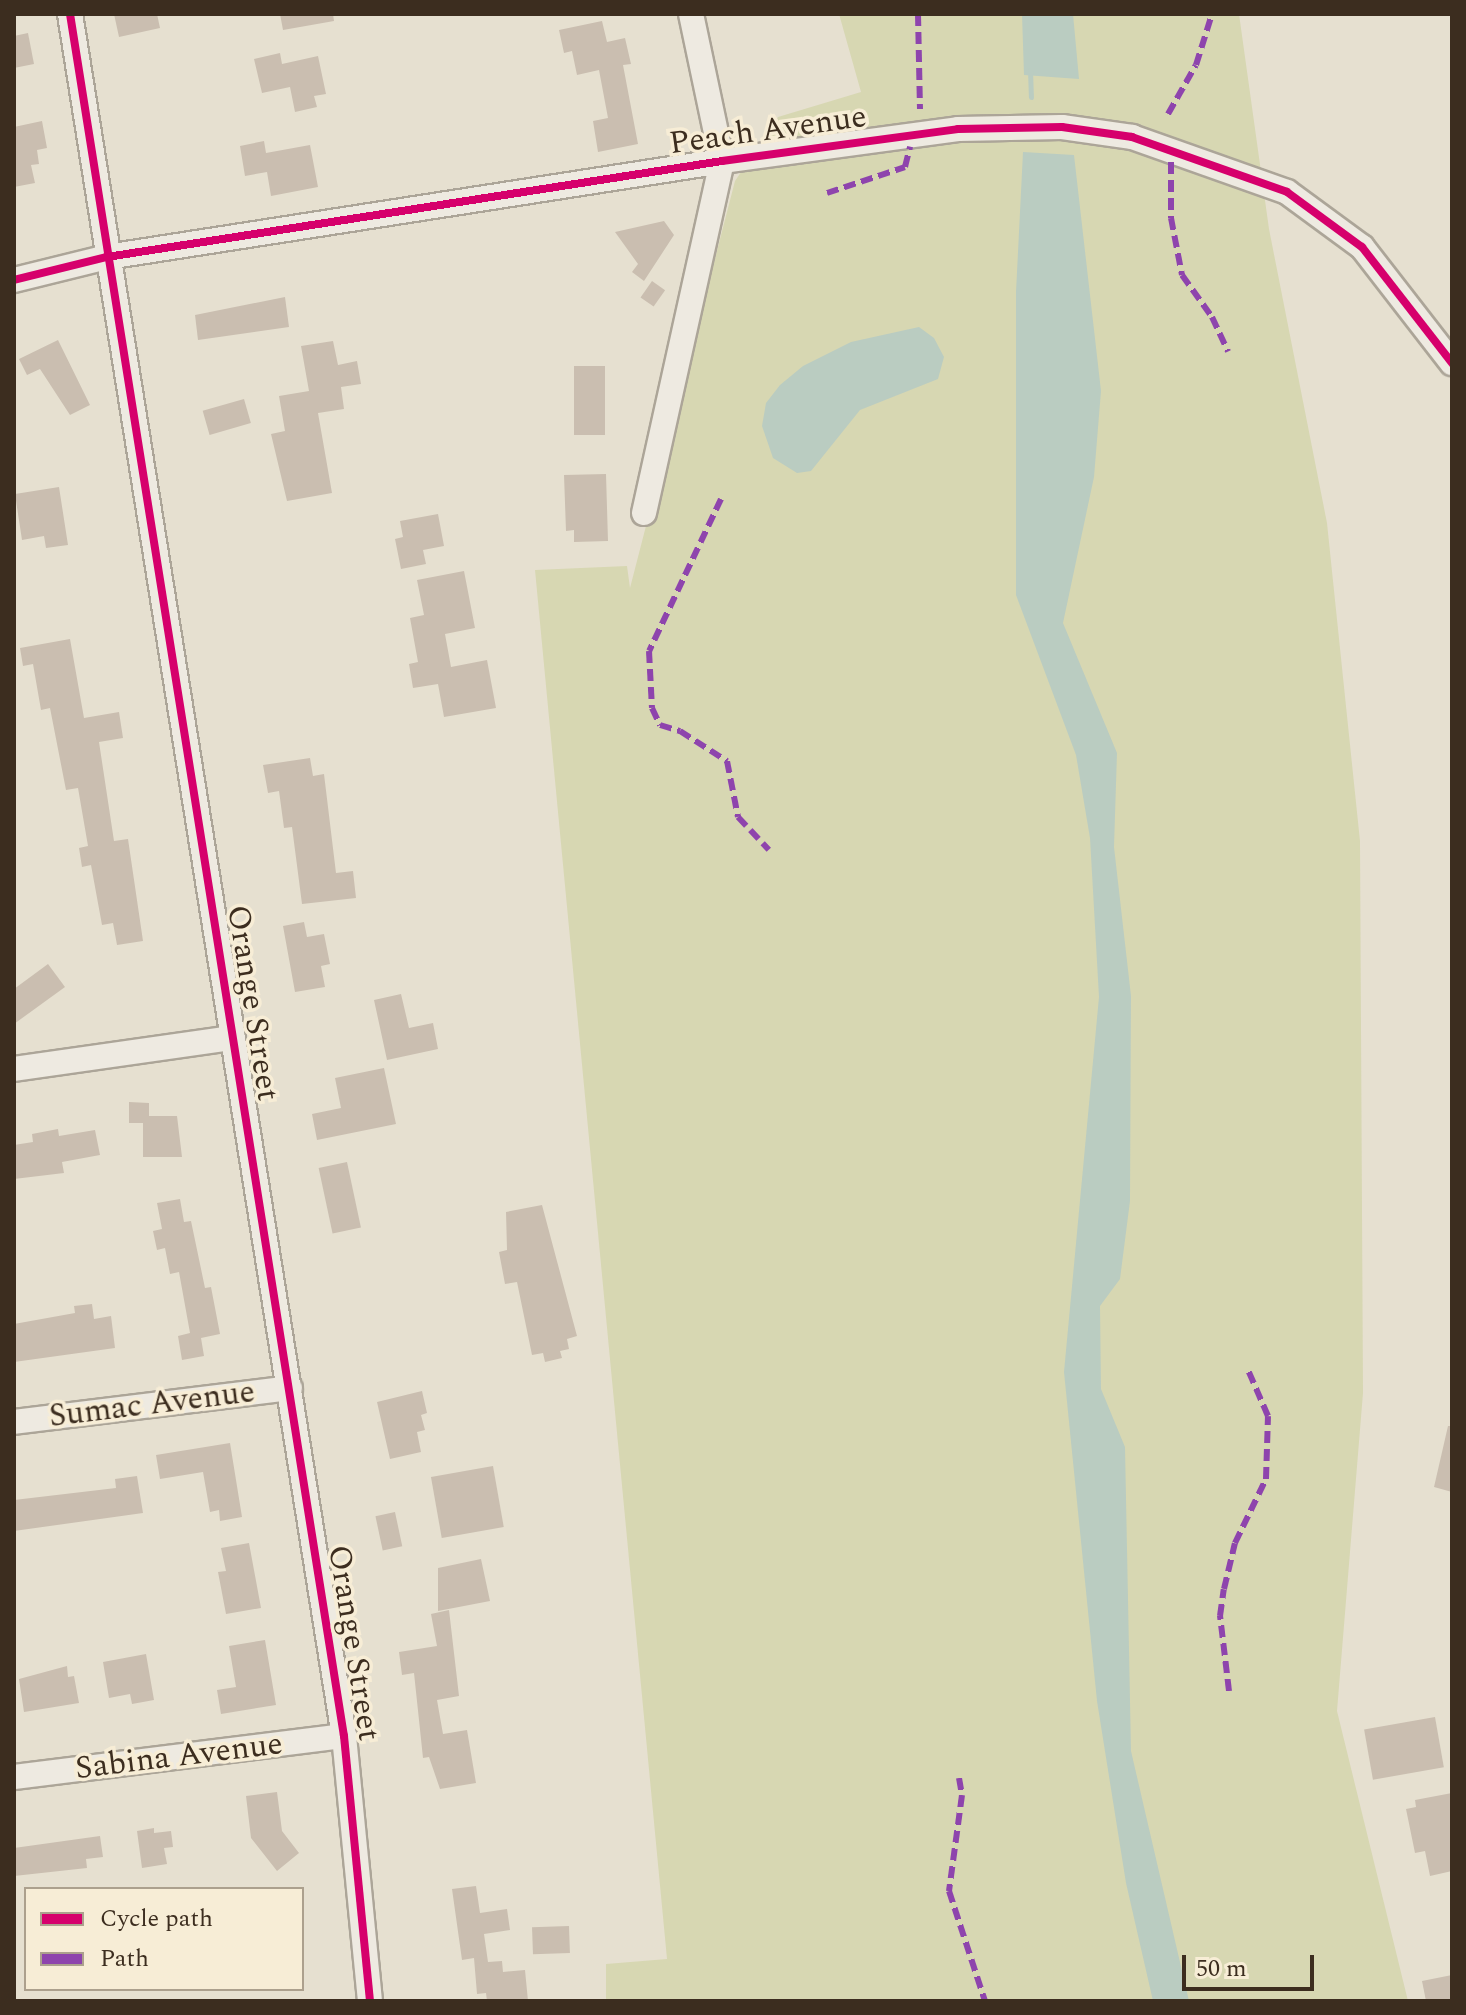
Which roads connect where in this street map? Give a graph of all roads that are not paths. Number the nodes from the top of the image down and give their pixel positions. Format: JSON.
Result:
{"nodes":[{"id":1,"x":70,"y":14,"type":"edge"},
{"id":2,"x":691,"y":14,"type":"edge"},
{"id":3,"x":722,"y":161,"type":"junction"},
{"id":4,"x":107,"y":257,"type":"junction"},
{"id":5,"x":14,"y":280,"type":"edge"},
{"id":6,"x":1452,"y":363,"type":"edge"},
{"id":7,"x":644,"y":513,"type":"dead end"},
{"id":8,"x":233,"y":1038,"type":"junction"},
{"id":9,"x":14,"y":1069,"type":"edge"},
{"id":10,"x":290,"y":1388,"type":"junction"},
{"id":11,"x":14,"y":1422,"type":"edge"},
{"id":12,"x":344,"y":1736,"type":"junction"},
{"id":13,"x":14,"y":1777,"type":"edge"},
{"id":14,"x":370,"y":2001,"type":"edge"}],
"edges":[{"from":1,"to":4,"type":"street","name":"Orange Street"},
{"from":2,"to":3,"type":"street"},
{"from":3,"to":4,"type":"street","name":"Peach Avenue"},
{"from":3,"to":6,"type":"street","name":"Peach Avenue"},
{"from":3,"to":7,"type":"street"},
{"from":4,"to":5,"type":"street","name":"Peach Avenue"},
{"from":4,"to":8,"type":"street","name":"Orange Street"},
{"from":8,"to":9,"type":"street"},
{"from":8,"to":10,"type":"street","name":"Orange Street"},
{"from":10,"to":11,"type":"street","name":"Sumac Avenue"},
{"from":10,"to":12,"type":"street","name":"Orange Street"},
{"from":12,"to":13,"type":"street","name":"Sabina Avenue"},
{"from":12,"to":14,"type":"street","name":"Orange Street"}]}
